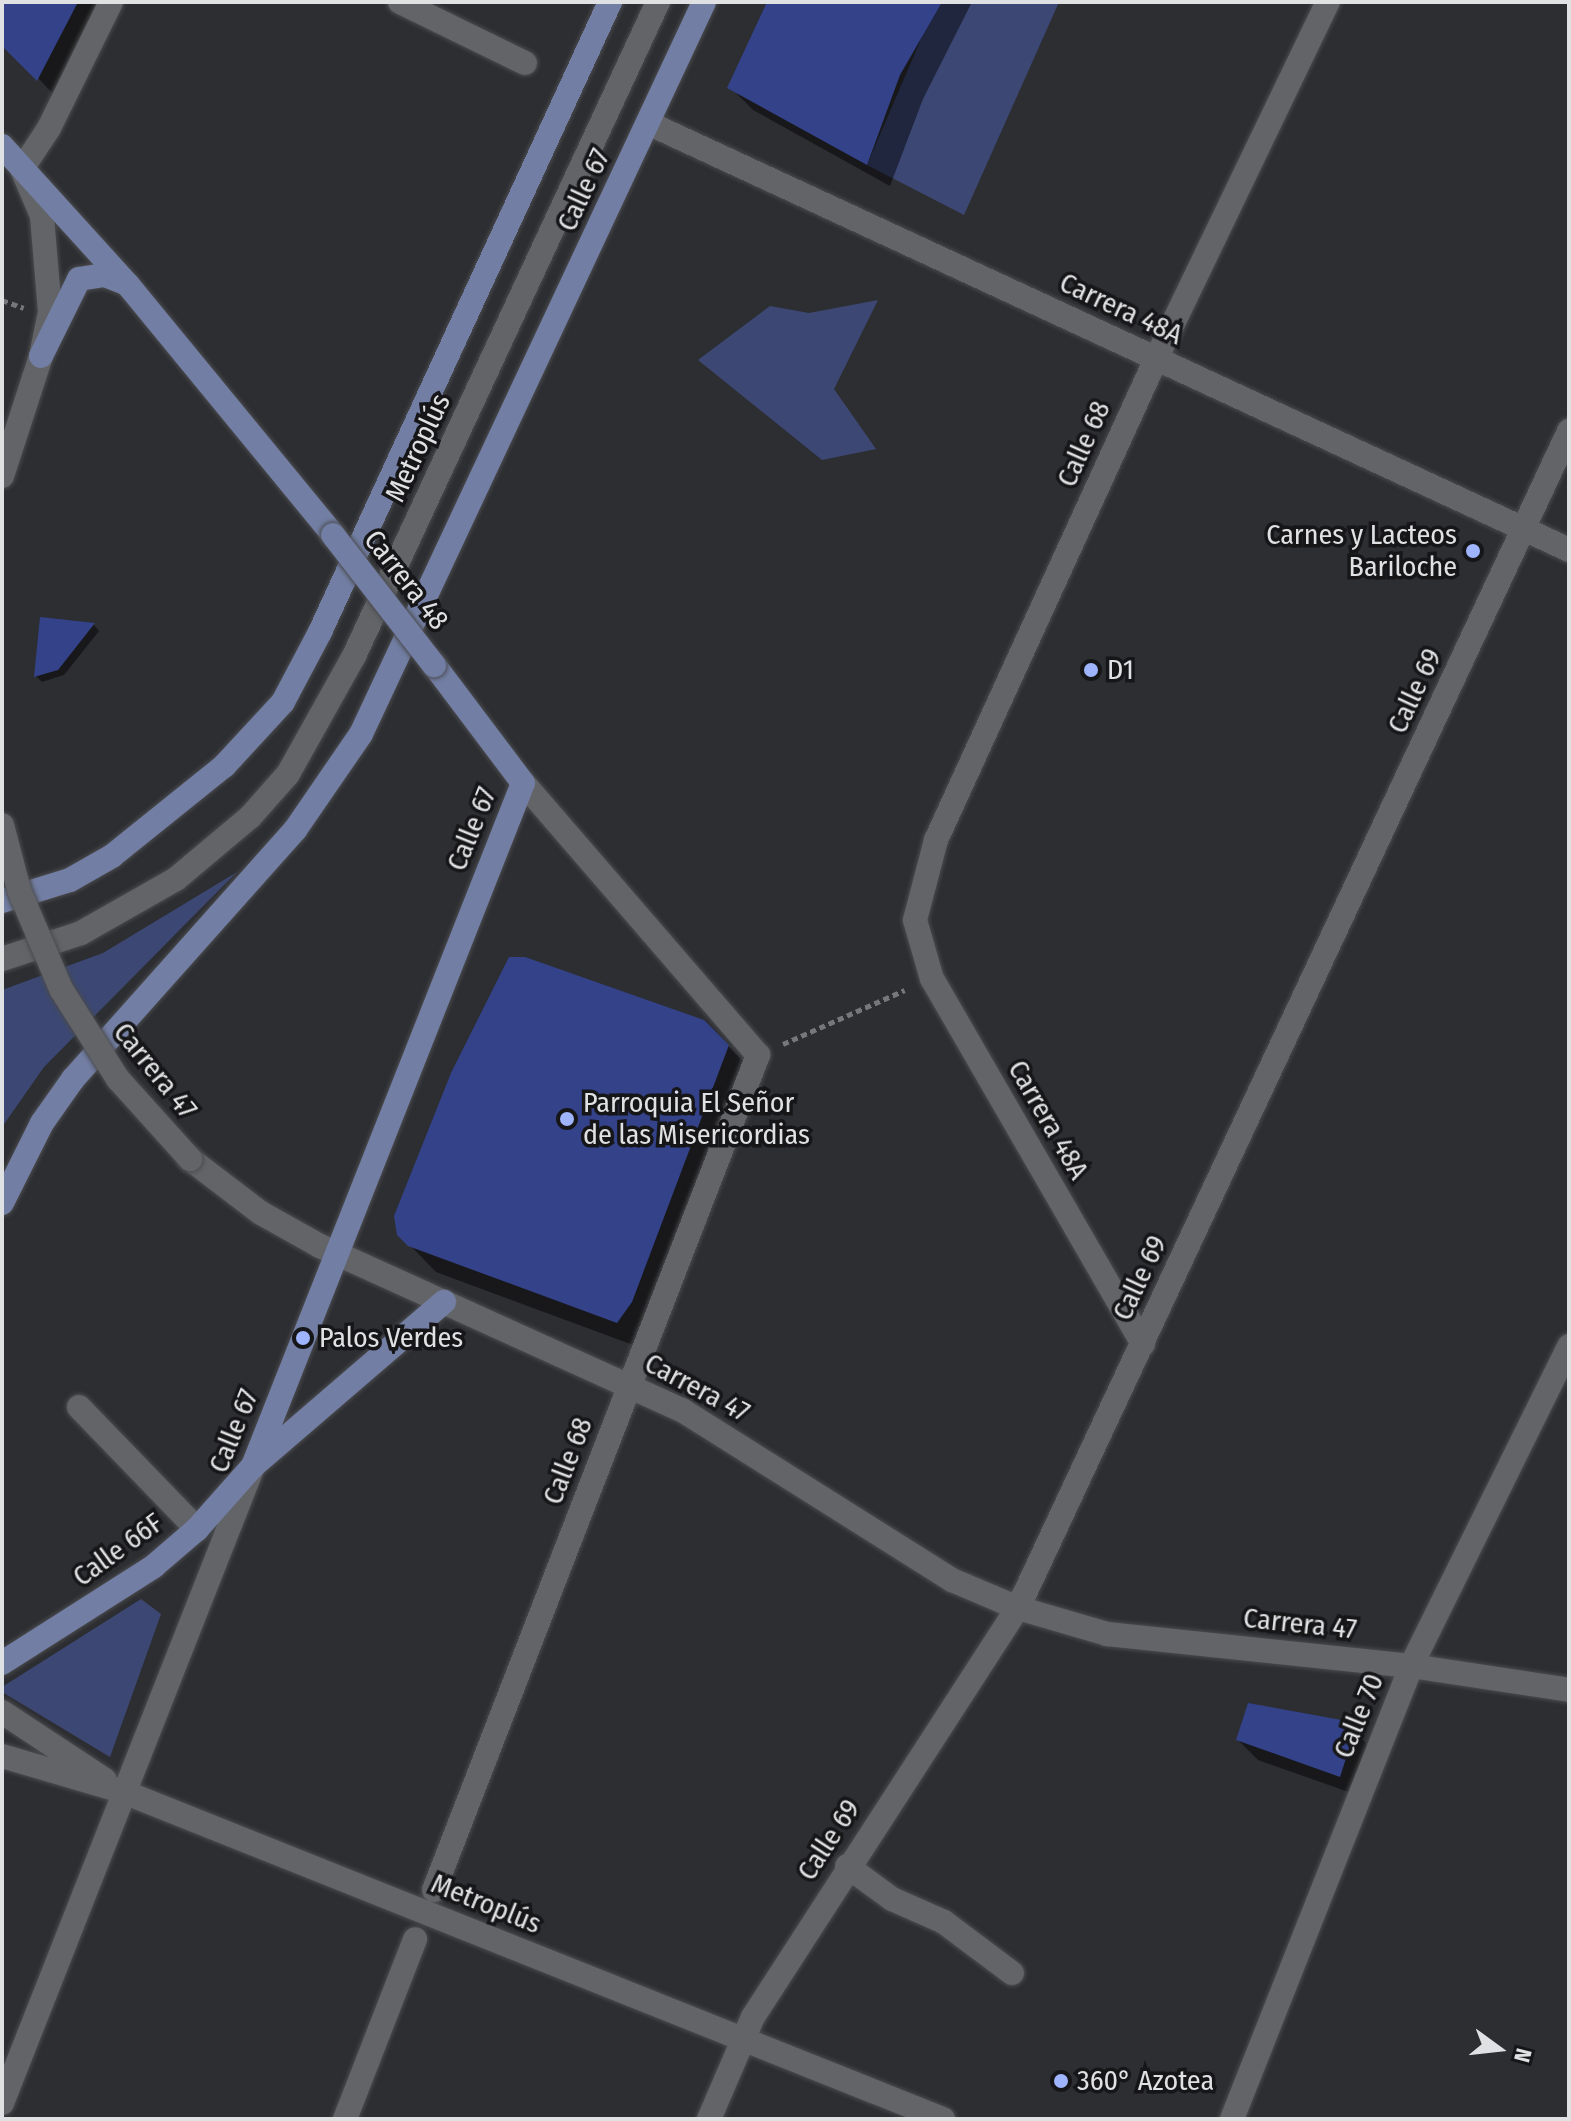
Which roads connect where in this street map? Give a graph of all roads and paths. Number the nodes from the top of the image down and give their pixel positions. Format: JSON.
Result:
{"nodes":[{"id":1,"x":111,"y":2,"type":"edge"},
{"id":2,"x":400,"y":2,"type":"edge"},
{"id":3,"x":610,"y":2,"type":"edge"},
{"id":4,"x":658,"y":2,"type":"edge"},
{"id":5,"x":704,"y":2,"type":"edge"},
{"id":6,"x":1328,"y":2,"type":"edge"},
{"id":7,"x":525,"y":63,"type":"dead end"},
{"id":8,"x":648,"y":123,"type":"junction"},
{"id":9,"x":2,"y":146,"type":"edge"},
{"id":10,"x":22,"y":169,"type":"junction"},
{"id":11,"x":128,"y":285,"type":"junction"},
{"id":12,"x":2,"y":300,"type":"edge"},
{"id":13,"x":30,"y":310,"type":"dead end"},
{"id":14,"x":41,"y":356,"type":"junction"},
{"id":15,"x":1156,"y":359,"type":"junction"},
{"id":16,"x":1569,"y":431,"type":"edge"},
{"id":17,"x":2,"y":476,"type":"edge"},
{"id":18,"x":1524,"y":529,"type":"junction"},
{"id":19,"x":1569,"y":550,"type":"edge"},
{"id":20,"x":523,"y":783,"type":"junction"},
{"id":21,"x":2,"y":825,"type":"edge"},
{"id":22,"x":2,"y":901,"type":"edge"},
{"id":23,"x":915,"y":920,"type":"joint"},
{"id":24,"x":2,"y":959,"type":"edge"},
{"id":25,"x":932,"y":979,"type":"junction"},
{"id":26,"x":758,"y":1055,"type":"junction"},
{"id":27,"x":2,"y":1203,"type":"edge"},
{"id":28,"x":336,"y":1254,"type":"junction"},
{"id":29,"x":444,"y":1302,"type":"junction"},
{"id":30,"x":1143,"y":1344,"type":"junction"},
{"id":31,"x":1569,"y":1346,"type":"edge"},
{"id":32,"x":630,"y":1385,"type":"junction"},
{"id":33,"x":79,"y":1407,"type":"dead end"},
{"id":34,"x":253,"y":1466,"type":"junction"},
{"id":35,"x":197,"y":1529,"type":"junction"},
{"id":36,"x":1018,"y":1608,"type":"junction"},
{"id":37,"x":2,"y":1663,"type":"edge"},
{"id":38,"x":1411,"y":1666,"type":"junction"},
{"id":39,"x":1569,"y":1690,"type":"edge"},
{"id":40,"x":2,"y":1712,"type":"edge"},
{"id":41,"x":2,"y":1756,"type":"edge"},
{"id":42,"x":124,"y":1792,"type":"junction"},
{"id":43,"x":847,"y":1866,"type":"junction"},
{"id":44,"x":434,"y":1890,"type":"dead end"},
{"id":45,"x":415,"y":1939,"type":"dead end"},
{"id":46,"x":1012,"y":1973,"type":"dead end"},
{"id":47,"x":741,"y":2040,"type":"junction"},
{"id":48,"x":2,"y":2103,"type":"edge"},
{"id":49,"x":345,"y":2119,"type":"edge"},
{"id":50,"x":709,"y":2119,"type":"edge"},
{"id":51,"x":943,"y":2119,"type":"edge"},
{"id":52,"x":1232,"y":2119,"type":"edge"}],
"edges":[{"from":1,"to":10,"type":"street"},
{"from":2,"to":7,"type":"street"},
{"from":3,"to":22,"type":"main road","name":"Calle 67"},
{"from":4,"to":24,"type":"street","name":"Metroplús"},
{"from":5,"to":8,"type":"main road","name":"Calle 67"},
{"from":6,"to":15,"type":"street","name":"Calle 68"},
{"from":8,"to":15,"type":"street","name":"Carrera 48A"},
{"from":8,"to":27,"type":"main road","name":"Calle 67"},
{"from":9,"to":10,"type":"main road","name":"Carrera 48"},
{"from":10,"to":11,"type":"main road","name":"Carrera 48"},
{"from":10,"to":14,"type":"street"},
{"from":11,"to":14,"type":"main road"},
{"from":11,"to":20,"type":"main road","name":"Carrera 48","bridge":true},
{"from":12,"to":13,"type":"path"},
{"from":14,"to":17,"type":"street"},
{"from":15,"to":18,"type":"street","name":"Carrera 48A"},
{"from":15,"to":23,"type":"street","name":"Calle 68"},
{"from":16,"to":18,"type":"street","name":"Calle 69"},
{"from":18,"to":19,"type":"street","name":"Carrera 48A"},
{"from":18,"to":30,"type":"street","name":"Calle 69"},
{"from":20,"to":26,"type":"street","name":"Carrera 48"},
{"from":20,"to":28,"type":"main road","name":"Calle 67"},
{"from":21,"to":28,"type":"street","name":"Carrera 47","bridge":true},
{"from":23,"to":25,"type":"street","name":"Carrera 48A"},
{"from":25,"to":26,"type":"path"},
{"from":25,"to":30,"type":"street","name":"Carrera 48A"},
{"from":26,"to":32,"type":"street","name":"Calle 68"},
{"from":28,"to":29,"type":"street","name":"Carrera 47"},
{"from":28,"to":34,"type":"main road","name":"Calle 67"},
{"from":29,"to":32,"type":"street","name":"Carrera 47"},
{"from":29,"to":34,"type":"main road"},
{"from":30,"to":36,"type":"street","name":"Calle 69"},
{"from":31,"to":38,"type":"street","name":"Calle 70"},
{"from":32,"to":36,"type":"street","name":"Carrera 47"},
{"from":32,"to":44,"type":"street","name":"Calle 68"},
{"from":33,"to":35,"type":"street"},
{"from":34,"to":35,"type":"main road","name":"Calle 66F"},
{"from":34,"to":42,"type":"street","name":"Calle 67"},
{"from":35,"to":37,"type":"main road","name":"Calle 66F"},
{"from":36,"to":38,"type":"street","name":"Carrera 47"},
{"from":36,"to":43,"type":"street","name":"Calle 69"},
{"from":38,"to":39,"type":"street","name":"Carrera 47"},
{"from":38,"to":52,"type":"street","name":"Calle 70"},
{"from":40,"to":42,"type":"street"},
{"from":41,"to":42,"type":"street","name":"Metroplús"},
{"from":42,"to":47,"type":"street","name":"Metroplús"},
{"from":42,"to":48,"type":"street","name":"Calle 67"},
{"from":43,"to":46,"type":"street"},
{"from":43,"to":47,"type":"street","name":"Calle 69"},
{"from":45,"to":49,"type":"street"},
{"from":47,"to":50,"type":"street","name":"Calle 69"},
{"from":47,"to":51,"type":"street","name":"Metroplús"}]}
